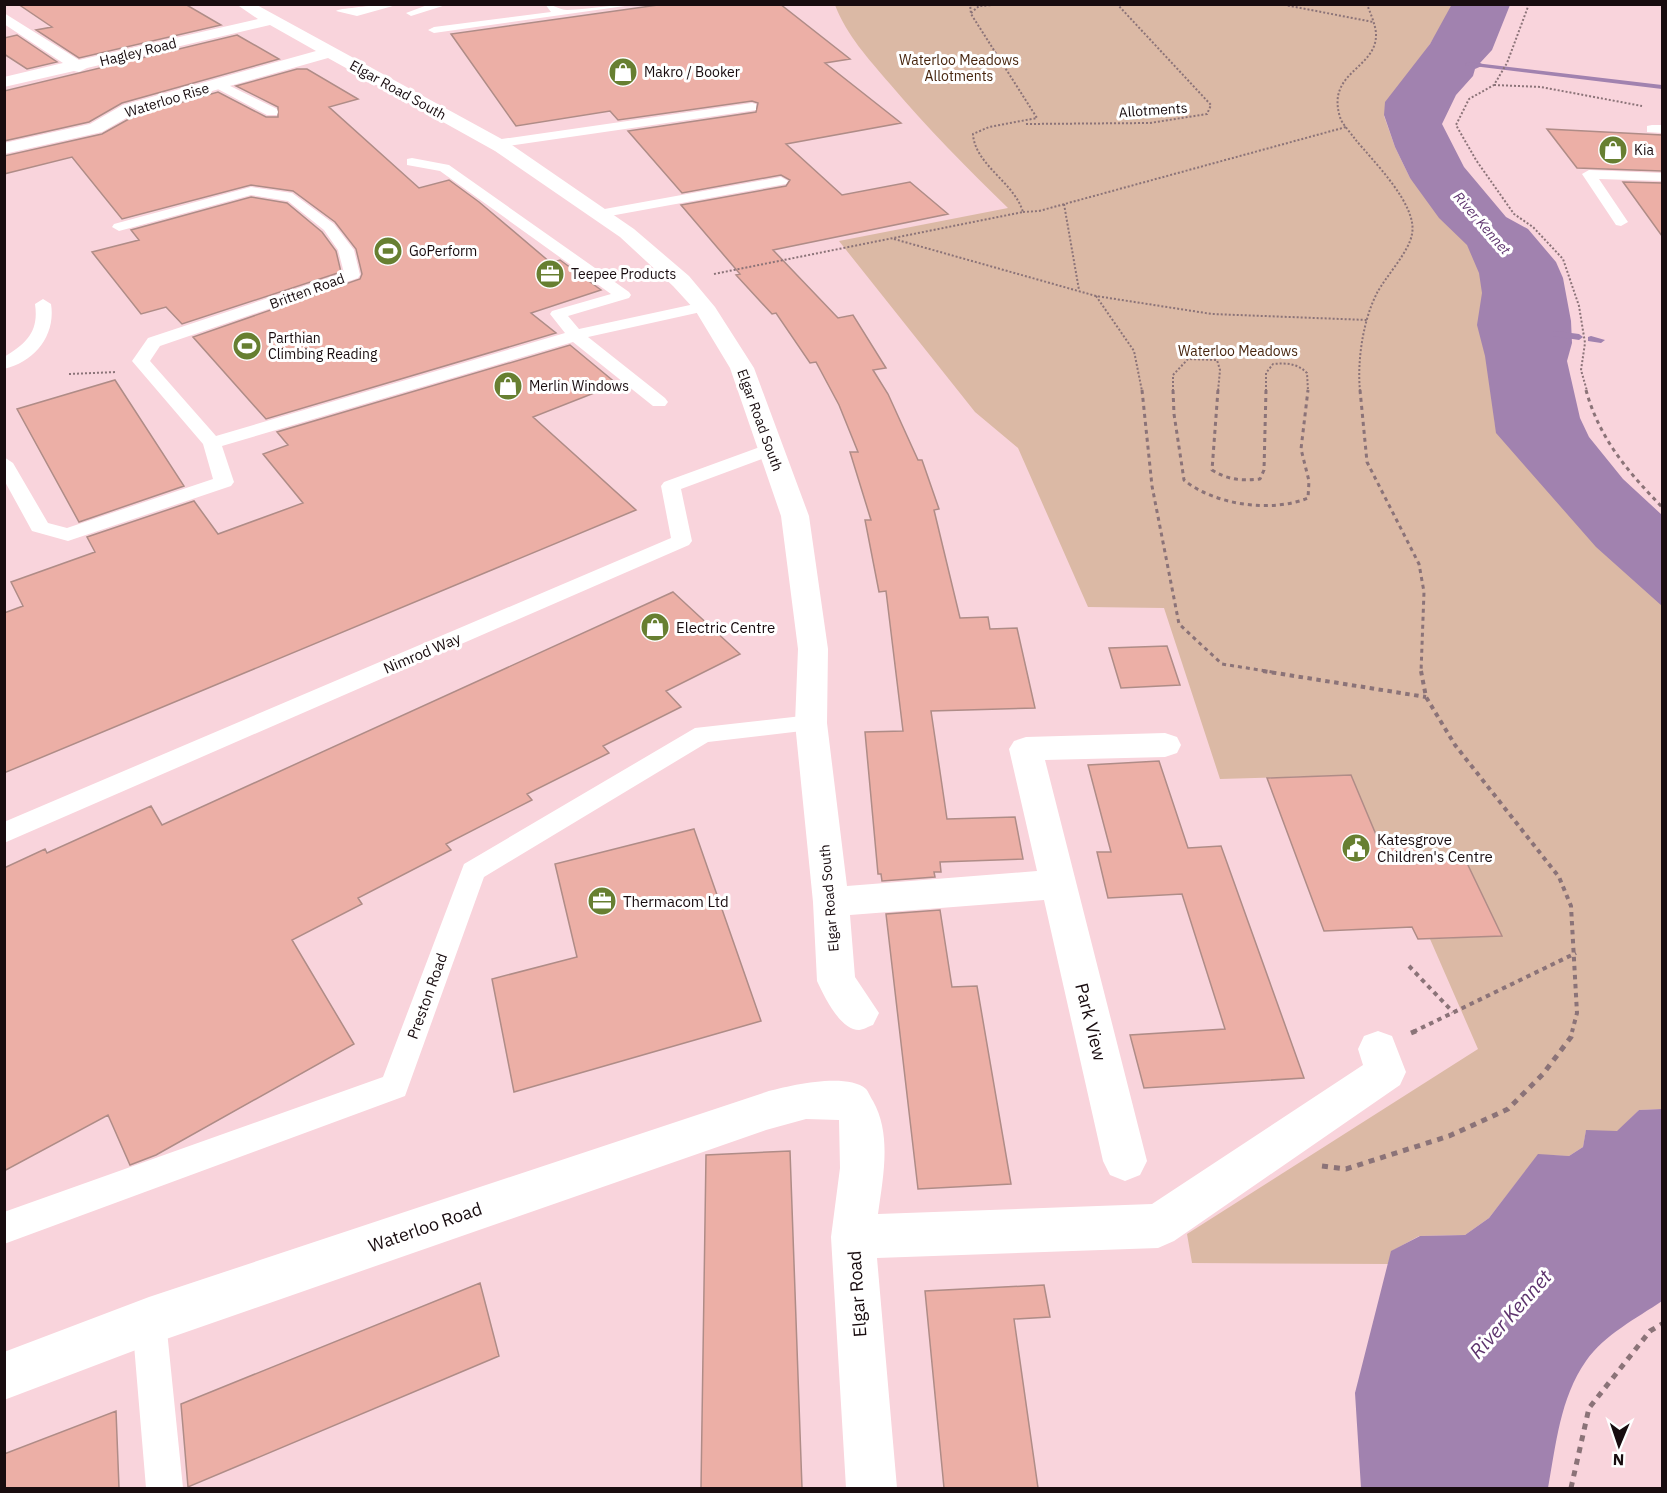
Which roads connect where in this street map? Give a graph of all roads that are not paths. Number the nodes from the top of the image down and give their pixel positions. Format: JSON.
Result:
{"nodes":[{"id":1,"x":243,"y":4,"type":"edge"},
{"id":2,"x":395,"y":4,"type":"edge"},
{"id":3,"x":444,"y":4,"type":"edge"},
{"id":4,"x":548,"y":4,"type":"edge"},
{"id":5,"x":634,"y":4,"type":"edge"},
{"id":6,"x":341,"y":11,"type":"dead end"},
{"id":7,"x":411,"y":13,"type":"dead end"},
{"id":8,"x":561,"y":14,"type":"junction"},
{"id":9,"x":4,"y":17,"type":"edge"},
{"id":10,"x":272,"y":20,"type":"junction"},
{"id":11,"x":434,"y":30,"type":"dead end"},
{"id":12,"x":330,"y":52,"type":"junction"},
{"id":13,"x":79,"y":67,"type":"junction"},
{"id":14,"x":4,"y":82,"type":"edge"},
{"id":15,"x":218,"y":84,"type":"junction"},
{"id":16,"x":752,"y":107,"type":"dead end"},
{"id":17,"x":272,"y":112,"type":"dead end"},
{"id":18,"x":495,"y":144,"type":"junction"},
{"id":19,"x":4,"y":148,"type":"edge"},
{"id":20,"x":412,"y":162,"type":"dead end"},
{"id":21,"x":1662,"y":177,"type":"edge"},
{"id":22,"x":781,"y":181,"type":"dead end"},
{"id":23,"x":599,"y":214,"type":"junction"},
{"id":24,"x":1622,"y":222,"type":"dead end"},
{"id":25,"x":119,"y":227,"type":"dead end"},
{"id":26,"x":43,"y":304,"type":"dead end"},
{"id":27,"x":704,"y":307,"type":"junction"},
{"id":28,"x":574,"y":335,"type":"junction"},
{"id":29,"x":4,"y":364,"type":"edge"},
{"id":30,"x":658,"y":402,"type":"dead end"},
{"id":31,"x":212,"y":443,"type":"junction"},
{"id":32,"x":771,"y":449,"type":"junction"},
{"id":33,"x":4,"y":463,"type":"edge"},
{"id":34,"x":811,"y":723,"type":"junction"},
{"id":35,"x":1165,"y":745,"type":"dead end"},
{"id":36,"x":7,"y":830,"type":"edge"},
{"id":37,"x":1058,"y":884,"type":"junction"},
{"id":38,"x":831,"y":902,"type":"junction"},
{"id":39,"x":860,"y":1013,"type":"dead end"},
{"id":40,"x":1378,"y":1049,"type":"road end"},
{"id":41,"x":851,"y":1102,"type":"joint"},
{"id":42,"x":1125,"y":1161,"type":"dead end"},
{"id":43,"x":4,"y":1228,"type":"edge"},
{"id":44,"x":853,"y":1237,"type":"junction"},
{"id":45,"x":149,"y":1320,"type":"junction"},
{"id":46,"x":4,"y":1376,"type":"edge"},
{"id":47,"x":165,"y":1488,"type":"edge"},
{"id":48,"x":872,"y":1488,"type":"edge"}],
"edges":[{"from":1,"to":10,"type":"street","name":"Elgar Road South"},
{"from":2,"to":6,"type":"lane"},
{"from":3,"to":7,"type":"lane"},
{"from":4,"to":8,"type":"lane"},
{"from":5,"to":8,"type":"lane"},
{"from":8,"to":11,"type":"lane"},
{"from":9,"to":13,"type":"street"},
{"from":10,"to":12,"type":"street","name":"Elgar Road South"},
{"from":10,"to":13,"type":"street","name":"Hagley Road"},
{"from":12,"to":15,"type":"street","name":"Waterloo Rise"},
{"from":12,"to":18,"type":"street","name":"Elgar Road South"},
{"from":13,"to":14,"type":"street","name":"Hagley Road"},
{"from":15,"to":17,"type":"lane"},
{"from":15,"to":19,"type":"street","name":"Waterloo Rise"},
{"from":16,"to":18,"type":"lane"},
{"from":18,"to":23,"type":"street","name":"Elgar Road South"},
{"from":20,"to":28,"type":"lane"},
{"from":21,"to":24,"type":"lane"},
{"from":22,"to":23,"type":"lane"},
{"from":23,"to":27,"type":"street","name":"Elgar Road South"},
{"from":25,"to":31,"type":"lane","name":"Britten Road"},
{"from":26,"to":29,"type":"lane"},
{"from":27,"to":28,"type":"lane"},
{"from":27,"to":32,"type":"street","name":"Elgar Road South"},
{"from":28,"to":30,"type":"lane"},
{"from":28,"to":31,"type":"lane"},
{"from":31,"to":33,"type":"lane"},
{"from":32,"to":34,"type":"street","name":"Elgar Road South"},
{"from":32,"to":36,"type":"lane","name":"Nimrod Way"},
{"from":34,"to":38,"type":"street","name":"Elgar Road South"},
{"from":34,"to":43,"type":"lane","name":"Preston Road"},
{"from":35,"to":37,"type":"street","name":"Park View"},
{"from":37,"to":38,"type":"street"},
{"from":37,"to":42,"type":"street","name":"Park View"},
{"from":38,"to":39,"type":"street","name":"Elgar Road South"},
{"from":40,"to":44,"type":"street"},
{"from":41,"to":44,"type":"street","name":"Elgar Road"},
{"from":41,"to":45,"type":"street","name":"Waterloo Road"},
{"from":44,"to":48,"type":"street","name":"Elgar Road"},
{"from":45,"to":46,"type":"street","name":"Waterloo Road"},
{"from":45,"to":47,"type":"lane"}]}
